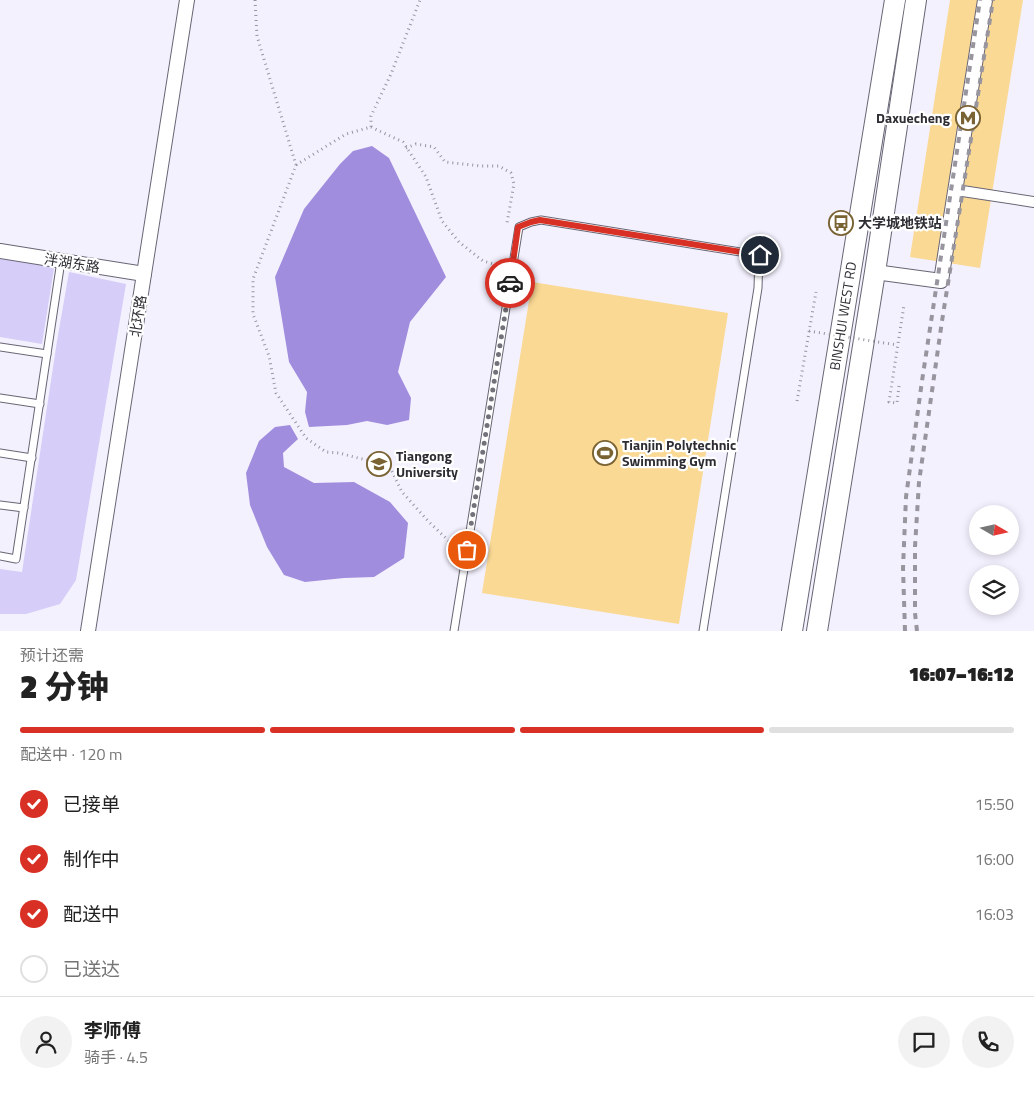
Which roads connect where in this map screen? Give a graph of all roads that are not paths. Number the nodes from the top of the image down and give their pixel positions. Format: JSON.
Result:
{"nodes":[{"id":1,"x":187,"y":0,"type":"edge"},
{"id":2,"x":895,"y":0,"type":"edge"},
{"id":3,"x":916,"y":0,"type":"edge"},
{"id":4,"x":985,"y":0,"type":"edge"},
{"id":5,"x":956,"y":190,"type":"junction"},
{"id":6,"x":1034,"y":202,"type":"edge"},
{"id":7,"x":0,"y":251,"type":"edge"},
{"id":8,"x":61,"y":261,"type":"junction"},
{"id":9,"x":875,"y":272,"type":"junction"},
{"id":10,"x":144,"y":274,"type":"junction"},
{"id":11,"x":0,"y":347,"type":"edge"},
{"id":12,"x":47,"y":354,"type":"junction"},
{"id":13,"x":0,"y":398,"type":"edge"},
{"id":14,"x":40,"y":404,"type":"junction"},
{"id":15,"x":0,"y":453,"type":"edge"},
{"id":16,"x":32,"y":458,"type":"junction"},
{"id":17,"x":0,"y":505,"type":"edge"},
{"id":18,"x":24,"y":508,"type":"junction"},
{"id":19,"x":0,"y":556,"type":"edge"},
{"id":20,"x":88,"y":631,"type":"edge"},
{"id":21,"x":454,"y":631,"type":"edge"},
{"id":22,"x":703,"y":631,"type":"edge"},
{"id":23,"x":792,"y":631,"type":"edge"},
{"id":24,"x":817,"y":631,"type":"edge"}],
"edges":[{"from":1,"to":10,"type":"street","name":"北环路"},
{"from":2,"to":23,"type":"main road","name":"BINSHUI WEST RD"},
{"from":3,"to":9,"type":"main road","name":"BINSHUI WEST RD"},
{"from":4,"to":5,"type":"street"},
{"from":5,"to":6,"type":"street"},
{"from":5,"to":9,"type":"street"},
{"from":7,"to":8,"type":"street","name":"泮湖东路"},
{"from":8,"to":10,"type":"street","name":"泮湖东路"},
{"from":8,"to":12,"type":"lane"},
{"from":9,"to":24,"type":"main road","name":"BINSHUI WEST RD"},
{"from":10,"to":20,"type":"street","name":"北环路"},
{"from":11,"to":12,"type":"lane"},
{"from":12,"to":14,"type":"lane"},
{"from":13,"to":14,"type":"lane"},
{"from":14,"to":16,"type":"lane"},
{"from":15,"to":16,"type":"lane"},
{"from":16,"to":18,"type":"lane"},
{"from":17,"to":18,"type":"lane"},
{"from":18,"to":19,"type":"lane"},
{"from":21,"to":22,"type":"lane"}]}
